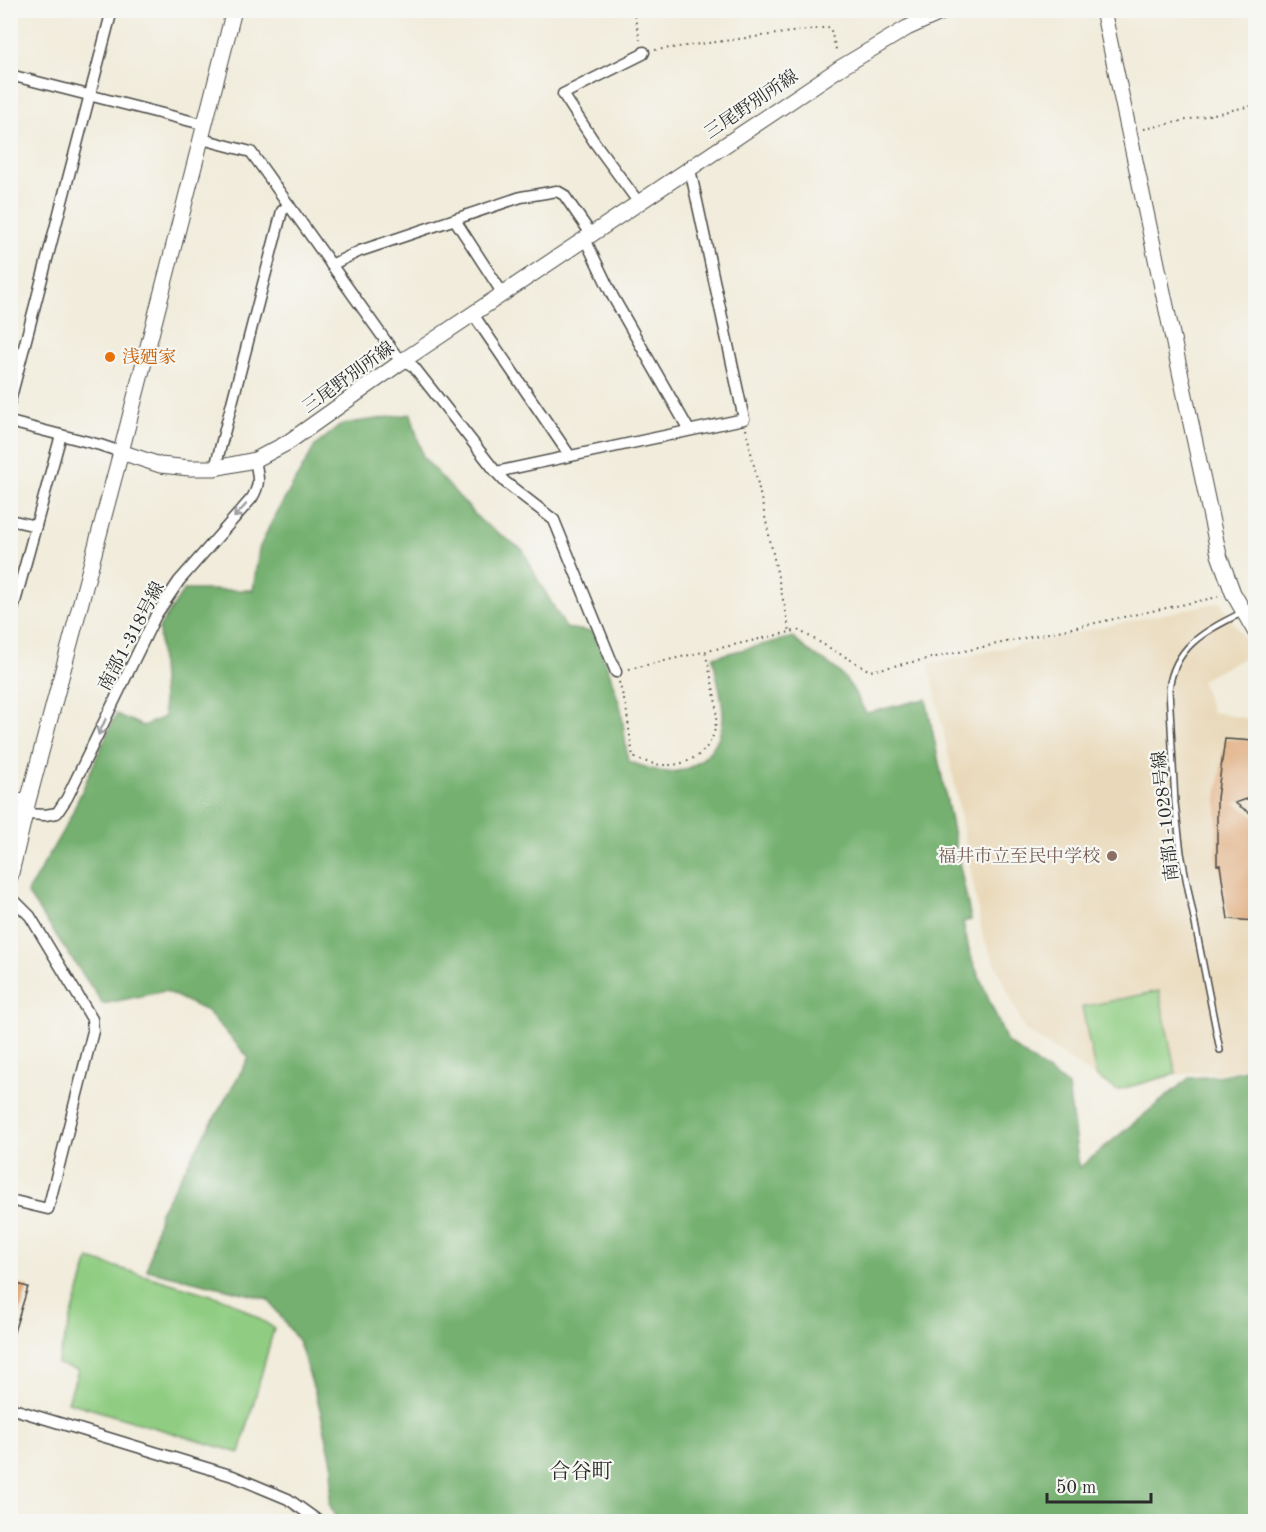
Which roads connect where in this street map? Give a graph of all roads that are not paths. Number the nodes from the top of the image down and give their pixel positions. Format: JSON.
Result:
{"nodes":[{"id":1,"x":112,"y":10,"type":"edge"},
{"id":2,"x":234,"y":10,"type":"edge"},
{"id":3,"x":947,"y":10,"type":"edge"},
{"id":4,"x":1102,"y":10,"type":"edge"},
{"id":5,"x":644,"y":52,"type":"road end"},
{"id":6,"x":10,"y":75,"type":"edge"},
{"id":7,"x":89,"y":96,"type":"junction"},
{"id":8,"x":204,"y":132,"type":"junction"},
{"id":9,"x":690,"y":169,"type":"junction"},
{"id":10,"x":639,"y":203,"type":"junction"},
{"id":11,"x":289,"y":205,"type":"junction"},
{"id":12,"x":455,"y":220,"type":"junction"},
{"id":13,"x":588,"y":237,"type":"junction"},
{"id":14,"x":331,"y":265,"type":"junction"},
{"id":15,"x":503,"y":294,"type":"junction"},
{"id":16,"x":473,"y":314,"type":"junction"},
{"id":17,"x":404,"y":360,"type":"junction"},
{"id":18,"x":10,"y":401,"type":"edge"},
{"id":19,"x":10,"y":422,"type":"edge"},
{"id":20,"x":689,"y":430,"type":"junction"},
{"id":21,"x":61,"y":435,"type":"junction"},
{"id":22,"x":121,"y":452,"type":"junction"},
{"id":23,"x":570,"y":456,"type":"junction"},
{"id":24,"x":255,"y":460,"type":"junction"},
{"id":25,"x":215,"y":468,"type":"junction"},
{"id":26,"x":496,"y":472,"type":"junction"},
{"id":27,"x":10,"y":520,"type":"edge"},
{"id":28,"x":36,"y":526,"type":"junction"},
{"id":29,"x":1243,"y":612,"type":"junction"},
{"id":30,"x":11,"y":615,"type":"edge"},
{"id":31,"x":1256,"y":633,"type":"edge"},
{"id":32,"x":616,"y":672,"type":"road end"},
{"id":33,"x":10,"y":796,"type":"edge"},
{"id":34,"x":27,"y":807,"type":"junction"},
{"id":35,"x":10,"y":877,"type":"edge"},
{"id":36,"x":10,"y":900,"type":"edge"},
{"id":37,"x":1220,"y":1050,"type":"dead end"},
{"id":38,"x":10,"y":1200,"type":"edge"},
{"id":39,"x":10,"y":1408,"type":"edge"},
{"id":40,"x":320,"y":1521,"type":"edge"}],
"edges":[{"from":1,"to":7,"type":"street"},
{"from":2,"to":8,"type":"main road"},
{"from":3,"to":9,"type":"main road","name":"三尾野別所線"},
{"from":4,"to":29,"type":"main road"},
{"from":5,"to":10,"type":"street"},
{"from":6,"to":7,"type":"street"},
{"from":7,"to":8,"type":"street"},
{"from":7,"to":18,"type":"street"},
{"from":8,"to":11,"type":"street"},
{"from":8,"to":22,"type":"main road"},
{"from":9,"to":10,"type":"main road","name":"三尾野別所線"},
{"from":9,"to":20,"type":"street"},
{"from":10,"to":13,"type":"main road","name":"三尾野別所線"},
{"from":11,"to":14,"type":"street"},
{"from":11,"to":25,"type":"street"},
{"from":12,"to":13,"type":"street"},
{"from":12,"to":14,"type":"street"},
{"from":12,"to":15,"type":"street"},
{"from":13,"to":15,"type":"main road","name":"三尾野別所線"},
{"from":13,"to":20,"type":"street"},
{"from":14,"to":17,"type":"street"},
{"from":15,"to":16,"type":"main road","name":"三尾野別所線"},
{"from":16,"to":17,"type":"main road","name":"三尾野別所線"},
{"from":16,"to":23,"type":"street"},
{"from":17,"to":24,"type":"main road","name":"三尾野別所線"},
{"from":17,"to":26,"type":"street"},
{"from":19,"to":21,"type":"street"},
{"from":20,"to":23,"type":"street"},
{"from":21,"to":22,"type":"street"},
{"from":21,"to":28,"type":"street"},
{"from":22,"to":25,"type":"main road","name":"三尾野別所線"},
{"from":22,"to":34,"type":"main road"},
{"from":23,"to":26,"type":"street"},
{"from":24,"to":25,"type":"main road","name":"三尾野別所線"},
{"from":24,"to":34,"type":"street","name":"南部1-318号線","one_way":true},
{"from":26,"to":32,"type":"street"},
{"from":27,"to":28,"type":"street"},
{"from":28,"to":30,"type":"street"},
{"from":29,"to":31,"type":"main road"},
{"from":29,"to":37,"type":"lane","name":"南部1-1028号線"},
{"from":33,"to":34,"type":"street"},
{"from":34,"to":35,"type":"main road"},
{"from":36,"to":38,"type":"street"},
{"from":39,"to":40,"type":"street"}]}
